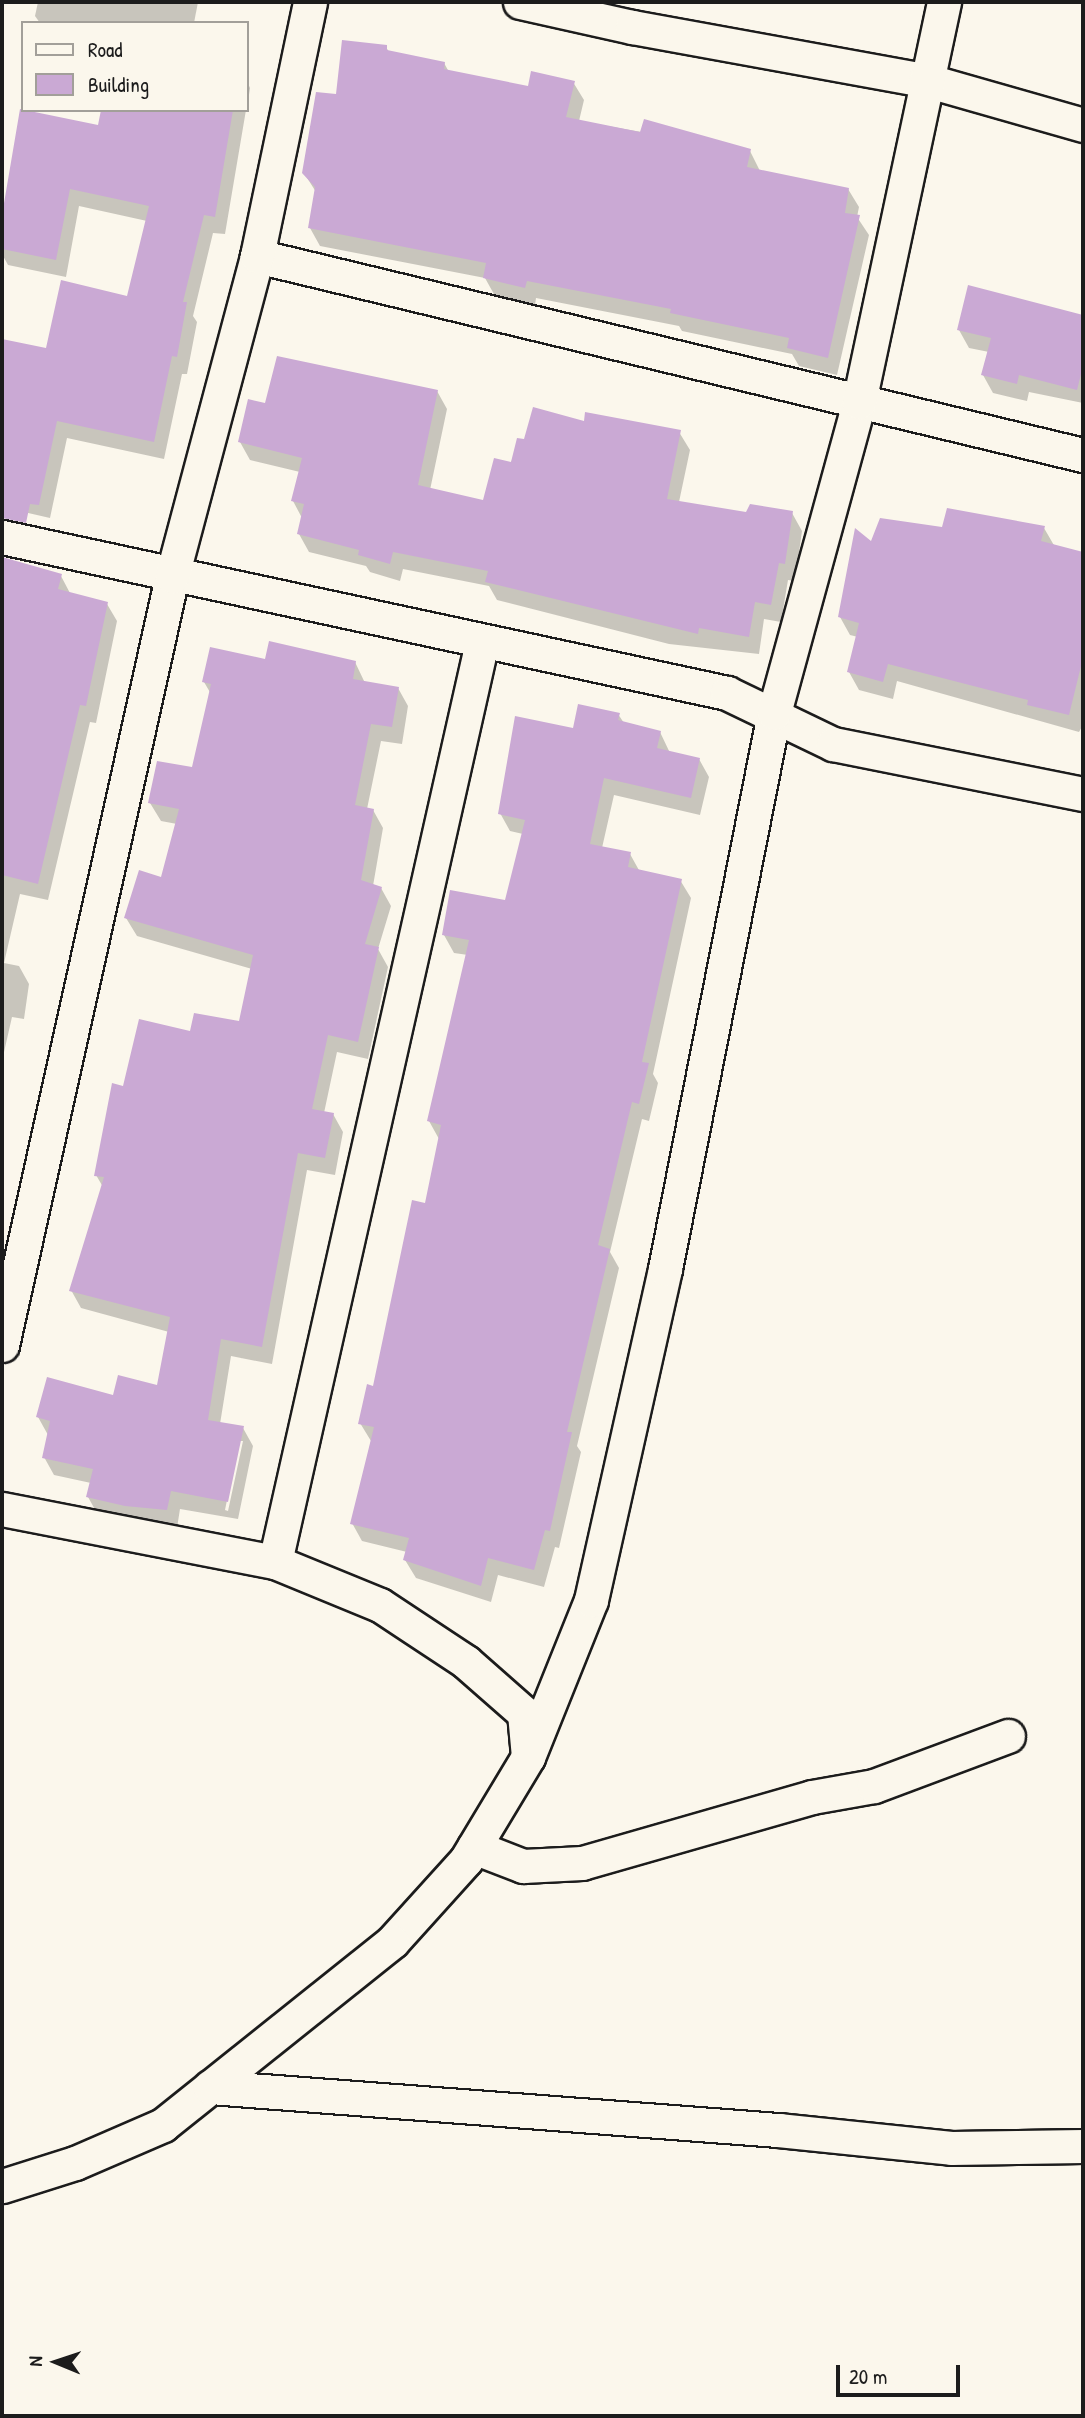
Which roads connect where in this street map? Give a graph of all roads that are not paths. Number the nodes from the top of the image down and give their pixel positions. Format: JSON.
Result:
{"nodes":[{"id":1,"x":310,"y":2,"type":"edge"},
{"id":2,"x":520,"y":2,"type":"edge"},
{"id":3,"x":944,"y":2,"type":"edge"},
{"id":4,"x":635,"y":15,"type":"edge"},
{"id":5,"x":925,"y":80,"type":"junction"},
{"id":6,"x":1083,"y":125,"type":"edge"},
{"id":7,"x":257,"y":256,"type":"junction"},
{"id":8,"x":859,"y":402,"type":"junction"},
{"id":9,"x":1083,"y":454,"type":"edge"},
{"id":10,"x":2,"y":537,"type":"edge"},
{"id":11,"x":172,"y":576,"type":"junction"},
{"id":12,"x":482,"y":642,"type":"junction"},
{"id":13,"x":774,"y":713,"type":"junction"},
{"id":14,"x":1083,"y":794,"type":"edge"},
{"id":15,"x":2,"y":1345,"type":"edge"},
{"id":16,"x":2,"y":1509,"type":"edge"},
{"id":17,"x":275,"y":1562,"type":"junction"},
{"id":18,"x":1008,"y":1736,"type":"dead end"},
{"id":19,"x":528,"y":1757,"type":"junction"},
{"id":20,"x":474,"y":1847,"type":"junction"},
{"id":21,"x":210,"y":2087,"type":"junction"},
{"id":22,"x":1083,"y":2146,"type":"edge"},
{"id":23,"x":2,"y":2186,"type":"edge"}],
"edges":[{"from":1,"to":7,"type":"street"},
{"from":2,"to":4,"type":"street"},
{"from":3,"to":5,"type":"street"},
{"from":4,"to":5,"type":"street"},
{"from":5,"to":6,"type":"street"},
{"from":5,"to":8,"type":"street"},
{"from":7,"to":8,"type":"street"},
{"from":7,"to":11,"type":"street"},
{"from":8,"to":9,"type":"street"},
{"from":8,"to":13,"type":"street"},
{"from":10,"to":11,"type":"street"},
{"from":11,"to":12,"type":"street"},
{"from":11,"to":15,"type":"street"},
{"from":12,"to":13,"type":"street"},
{"from":12,"to":17,"type":"street"},
{"from":13,"to":14,"type":"street"},
{"from":13,"to":19,"type":"street"},
{"from":16,"to":17,"type":"street"},
{"from":17,"to":19,"type":"street"},
{"from":18,"to":20,"type":"street"},
{"from":19,"to":20,"type":"street"},
{"from":20,"to":21,"type":"street"},
{"from":21,"to":22,"type":"street"},
{"from":21,"to":23,"type":"street"}]}
